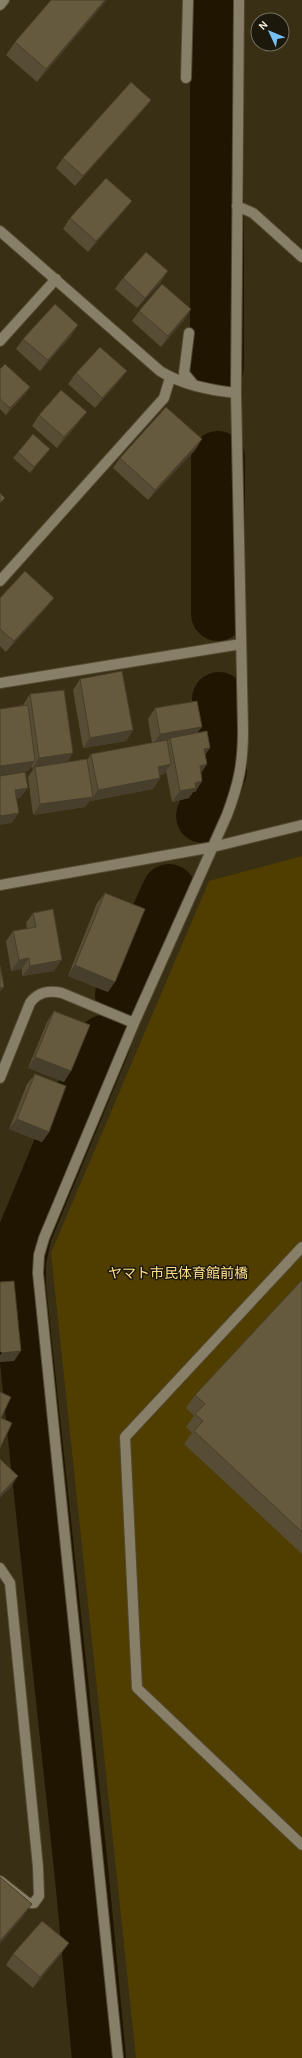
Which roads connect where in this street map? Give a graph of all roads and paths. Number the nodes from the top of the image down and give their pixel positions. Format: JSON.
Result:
{"nodes":[{"id":1,"x":4,"y":0,"type":"edge"},
{"id":2,"x":188,"y":0,"type":"edge"},
{"id":3,"x":239,"y":0,"type":"edge"},
{"id":4,"x":0,"y":5,"type":"edge"},
{"id":5,"x":186,"y":78,"type":"dead end"},
{"id":6,"x":237,"y":206,"type":"junction"},
{"id":7,"x":0,"y":230,"type":"edge"},
{"id":8,"x":302,"y":257,"type":"edge"},
{"id":9,"x":56,"y":279,"type":"junction"},
{"id":10,"x":189,"y":333,"type":"dead end"},
{"id":11,"x":0,"y":341,"type":"edge"},
{"id":12,"x":170,"y":378,"type":"junction"},
{"id":13,"x":193,"y":384,"type":"junction"},
{"id":14,"x":236,"y":393,"type":"junction"},
{"id":15,"x":0,"y":581,"type":"edge"},
{"id":16,"x":241,"y":644,"type":"junction"},
{"id":17,"x":0,"y":683,"type":"edge"},
{"id":18,"x":302,"y":825,"type":"edge"},
{"id":19,"x":213,"y":847,"type":"junction"},
{"id":20,"x":0,"y":885,"type":"edge"},
{"id":21,"x":134,"y":1023,"type":"junction"},
{"id":22,"x":0,"y":1078,"type":"edge"},
{"id":23,"x":302,"y":1247,"type":"edge"},
{"id":24,"x":0,"y":1568,"type":"edge"},
{"id":25,"x":302,"y":1844,"type":"edge"},
{"id":26,"x":0,"y":1881,"type":"edge"},
{"id":27,"x":118,"y":2058,"type":"edge"}],
"edges":[{"from":1,"to":4,"type":"street"},
{"from":2,"to":5,"type":"street"},
{"from":3,"to":6,"type":"street"},
{"from":6,"to":8,"type":"street"},
{"from":6,"to":14,"type":"street"},
{"from":7,"to":9,"type":"street"},
{"from":9,"to":11,"type":"street"},
{"from":9,"to":12,"type":"street"},
{"from":10,"to":13,"type":"street"},
{"from":12,"to":13,"type":"street"},
{"from":12,"to":15,"type":"street"},
{"from":13,"to":14,"type":"street"},
{"from":14,"to":16,"type":"street"},
{"from":16,"to":17,"type":"street"},
{"from":16,"to":19,"type":"street"},
{"from":18,"to":19,"type":"street"},
{"from":19,"to":20,"type":"street"},
{"from":19,"to":21,"type":"street"},
{"from":21,"to":22,"type":"street"},
{"from":21,"to":27,"type":"street"},
{"from":23,"to":25,"type":"street"},
{"from":24,"to":26,"type":"street"}]}
